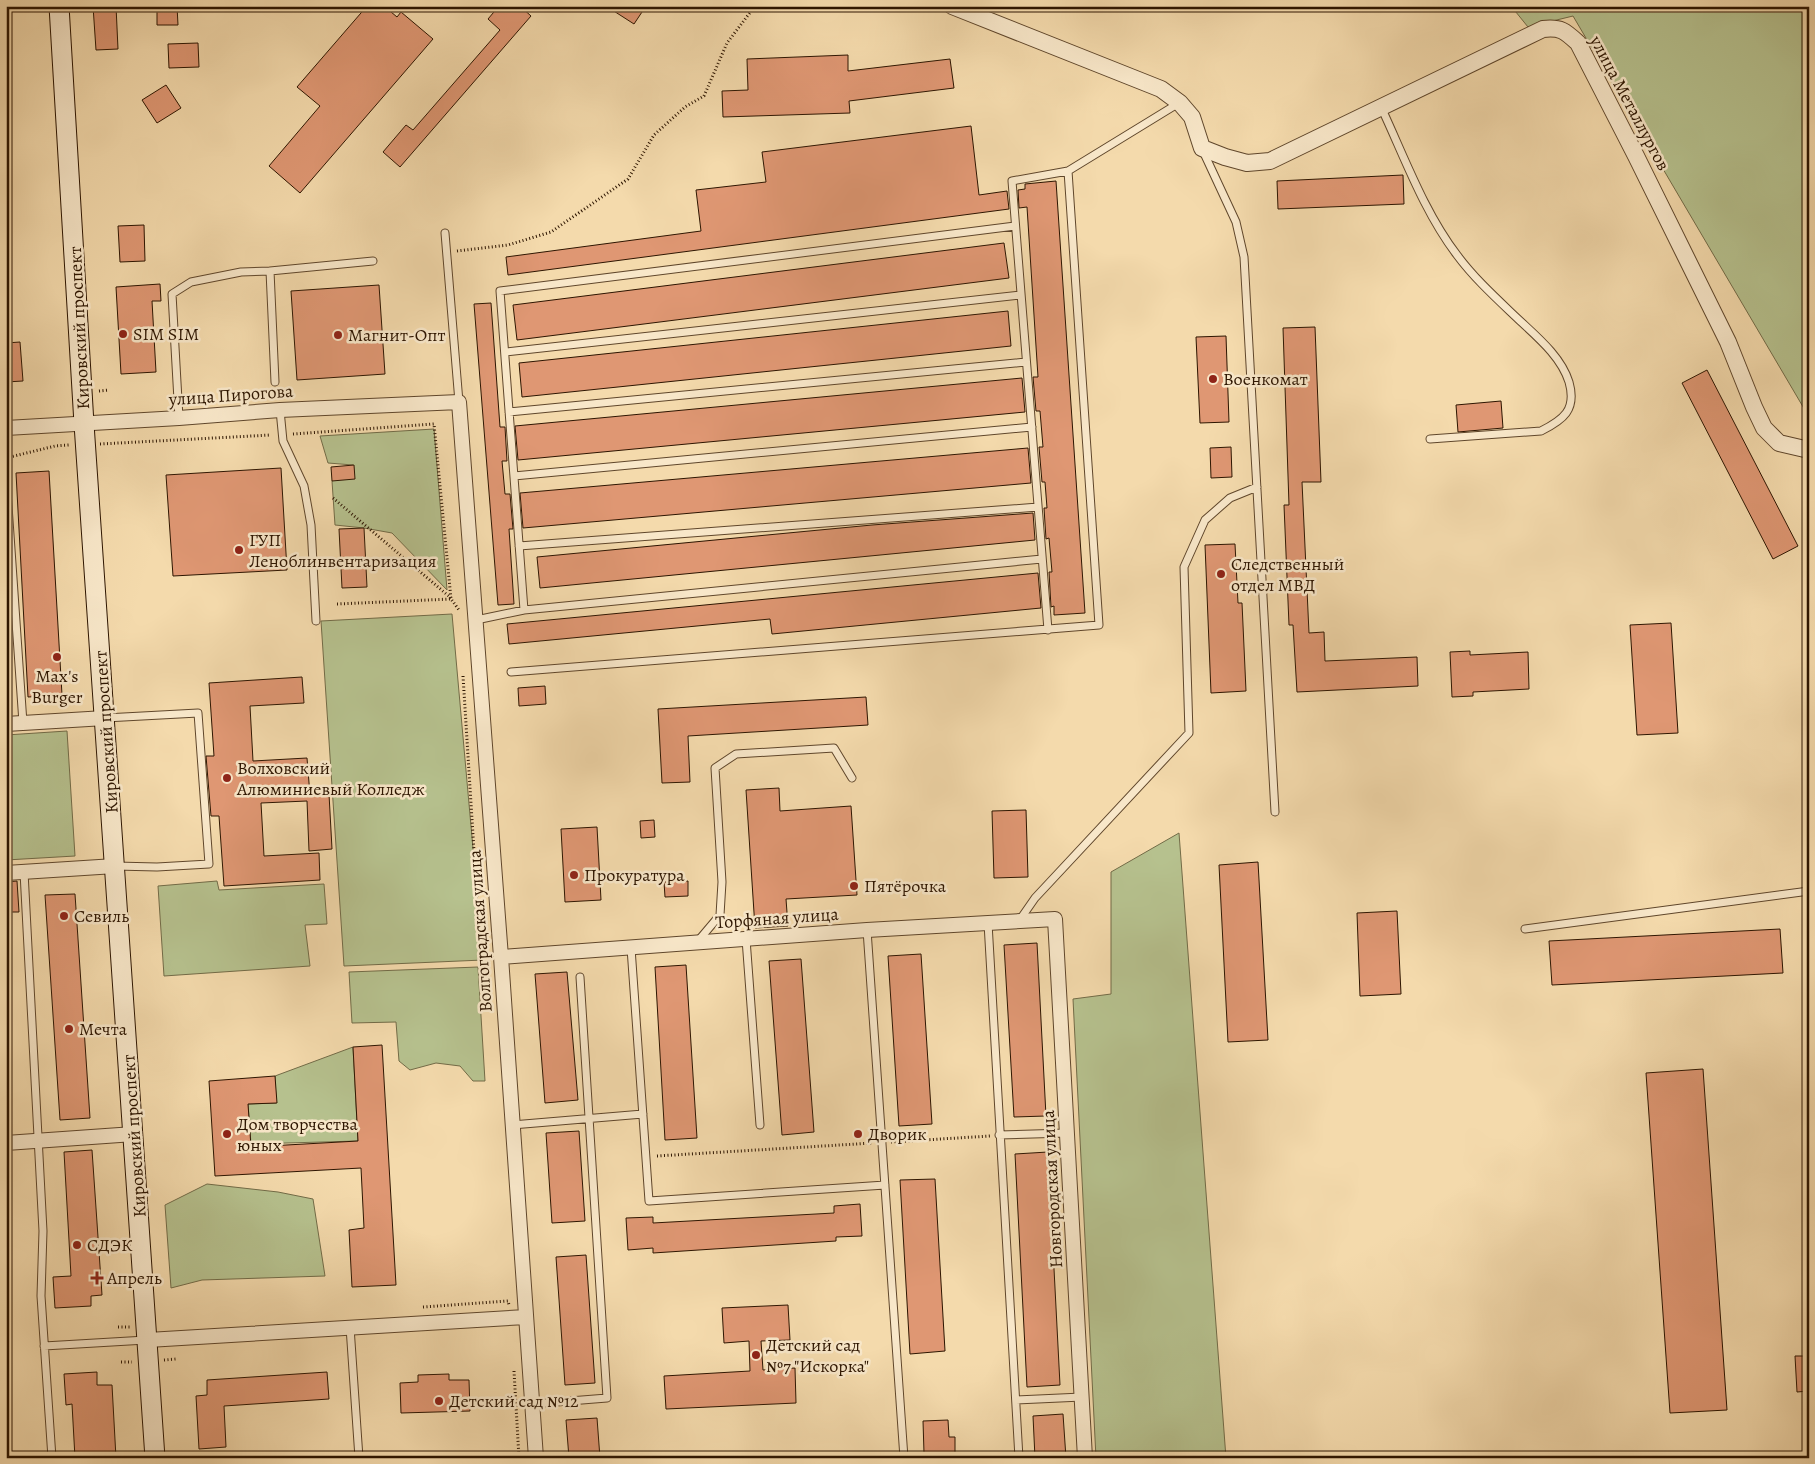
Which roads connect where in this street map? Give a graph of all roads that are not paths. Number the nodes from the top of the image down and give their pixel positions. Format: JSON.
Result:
{"nodes":[{"id":1,"x":59,"y":6,"type":"edge"},
{"id":2,"x":952,"y":6,"type":"edge"},
{"id":3,"x":1180,"y":103,"type":"junction"},
{"id":4,"x":1380,"y":107,"type":"junction"},
{"id":5,"x":1202,"y":148,"type":"junction"},
{"id":6,"x":1068,"y":171,"type":"junction"},
{"id":7,"x":1016,"y":226,"type":"junction"},
{"id":8,"x":445,"y":233,"type":"dead end"},
{"id":9,"x":373,"y":261,"type":"dead end"},
{"id":10,"x":270,"y":271,"type":"junction"},
{"id":11,"x":1021,"y":295,"type":"junction"},
{"id":12,"x":504,"y":352,"type":"junction"},
{"id":13,"x":1026,"y":362,"type":"junction"},
{"id":14,"x":275,"y":382,"type":"dead end"},
{"id":15,"x":459,"y":402,"type":"junction"},
{"id":16,"x":280,"y":410,"type":"junction"},
{"id":17,"x":509,"y":412,"type":"junction"},
{"id":18,"x":179,"y":418,"type":"junction"},
{"id":19,"x":84,"y":424,"type":"junction"},
{"id":20,"x":1032,"y":427,"type":"junction"},
{"id":21,"x":6,"y":428,"type":"edge"},
{"id":22,"x":1430,"y":439,"type":"dead end"},
{"id":23,"x":1809,"y":450,"type":"edge"},
{"id":24,"x":514,"y":476,"type":"junction"},
{"id":25,"x":6,"y":477,"type":"edge"},
{"id":26,"x":1257,"y":487,"type":"junction"},
{"id":27,"x":1038,"y":507,"type":"junction"},
{"id":28,"x":519,"y":546,"type":"junction"},
{"id":29,"x":1042,"y":559,"type":"junction"},
{"id":30,"x":524,"y":610,"type":"junction"},
{"id":31,"x":476,"y":620,"type":"junction"},
{"id":32,"x":316,"y":621,"type":"dead end"},
{"id":33,"x":1048,"y":630,"type":"junction"},
{"id":34,"x":511,"y":672,"type":"dead end"},
{"id":35,"x":105,"y":718,"type":"junction"},
{"id":36,"x":23,"y":723,"type":"junction"},
{"id":37,"x":6,"y":724,"type":"edge"},
{"id":38,"x":852,"y":778,"type":"dead end"},
{"id":39,"x":1275,"y":812,"type":"dead end"},
{"id":40,"x":115,"y":866,"type":"junction"},
{"id":41,"x":24,"y":872,"type":"junction"},
{"id":42,"x":6,"y":873,"type":"edge"},
{"id":43,"x":1809,"y":891,"type":"edge"},
{"id":44,"x":1055,"y":919,"type":"joint"},
{"id":45,"x":1019,"y":921,"type":"junction"},
{"id":46,"x":988,"y":923,"type":"junction"},
{"id":47,"x":1525,"y":929,"type":"dead end"},
{"id":48,"x":867,"y":930,"type":"junction"},
{"id":49,"x":746,"y":940,"type":"junction"},
{"id":50,"x":696,"y":943,"type":"junction"},
{"id":51,"x":632,"y":948,"type":"junction"},
{"id":52,"x":501,"y":957,"type":"junction"},
{"id":53,"x":580,"y":977,"type":"dead end"},
{"id":54,"x":643,"y":1114,"type":"junction"},
{"id":55,"x":589,"y":1119,"type":"junction"},
{"id":56,"x":512,"y":1125,"type":"junction"},
{"id":57,"x":760,"y":1125,"type":"dead end"},
{"id":58,"x":1067,"y":1133,"type":"junction"},
{"id":59,"x":134,"y":1134,"type":"junction"},
{"id":60,"x":1000,"y":1135,"type":"junction"},
{"id":61,"x":39,"y":1140,"type":"junction"},
{"id":62,"x":6,"y":1142,"type":"edge"},
{"id":63,"x":885,"y":1185,"type":"junction"},
{"id":64,"x":526,"y":1317,"type":"junction"},
{"id":65,"x":350,"y":1327,"type":"junction"},
{"id":66,"x":148,"y":1340,"type":"junction"},
{"id":67,"x":44,"y":1346,"type":"junction"},
{"id":68,"x":1082,"y":1396,"type":"junction"},
{"id":69,"x":1016,"y":1400,"type":"junction"},
{"id":70,"x":532,"y":1404,"type":"junction"},
{"id":71,"x":52,"y":1458,"type":"edge"},
{"id":72,"x":156,"y":1458,"type":"edge"},
{"id":73,"x":359,"y":1458,"type":"edge"},
{"id":74,"x":536,"y":1458,"type":"edge"},
{"id":75,"x":904,"y":1458,"type":"edge"},
{"id":76,"x":1019,"y":1458,"type":"edge"},
{"id":77,"x":1086,"y":1458,"type":"edge"}],
"edges":[{"from":1,"to":19,"type":"main road","name":"Кировский проспект"},
{"from":2,"to":3,"type":"street"},
{"from":3,"to":5,"type":"street"},
{"from":3,"to":6,"type":"lane"},
{"from":4,"to":5,"type":"street","name":"улица Металлургов"},
{"from":4,"to":22,"type":"lane"},
{"from":4,"to":23,"type":"street","name":"улица Металлургов"},
{"from":5,"to":26,"type":"lane"},
{"from":6,"to":7,"type":"lane"},
{"from":6,"to":33,"type":"lane"},
{"from":7,"to":11,"type":"lane"},
{"from":7,"to":12,"type":"lane"},
{"from":8,"to":15,"type":"lane"},
{"from":9,"to":10,"type":"lane"},
{"from":10,"to":14,"type":"lane"},
{"from":10,"to":18,"type":"lane"},
{"from":11,"to":12,"type":"lane"},
{"from":11,"to":13,"type":"lane"},
{"from":12,"to":17,"type":"lane"},
{"from":13,"to":17,"type":"lane"},
{"from":13,"to":20,"type":"lane"},
{"from":15,"to":16,"type":"street","name":"улица Пирогова"},
{"from":15,"to":31,"type":"street","name":"Волгоградская улица"},
{"from":16,"to":18,"type":"street","name":"улица Пирогова"},
{"from":16,"to":32,"type":"lane"},
{"from":17,"to":24,"type":"lane"},
{"from":18,"to":19,"type":"street","name":"улица Пирогова"},
{"from":19,"to":21,"type":"street","name":"улица Пирогова"},
{"from":19,"to":35,"type":"main road","name":"Кировский проспект"},
{"from":20,"to":24,"type":"lane"},
{"from":20,"to":27,"type":"lane"},
{"from":24,"to":28,"type":"lane"},
{"from":25,"to":36,"type":"lane"},
{"from":26,"to":39,"type":"lane"},
{"from":26,"to":45,"type":"lane"},
{"from":27,"to":28,"type":"lane"},
{"from":27,"to":29,"type":"lane"},
{"from":28,"to":30,"type":"lane"},
{"from":29,"to":30,"type":"lane"},
{"from":29,"to":33,"type":"lane"},
{"from":30,"to":31,"type":"lane"},
{"from":31,"to":52,"type":"street","name":"Волгоградская улица"},
{"from":33,"to":34,"type":"lane"},
{"from":35,"to":36,"type":"street"},
{"from":35,"to":40,"type":"main road","name":"Кировский проспект"},
{"from":35,"to":40,"type":"lane"},
{"from":36,"to":37,"type":"street"},
{"from":38,"to":50,"type":"lane"},
{"from":40,"to":41,"type":"street"},
{"from":40,"to":59,"type":"main road","name":"Кировский проспект"},
{"from":41,"to":42,"type":"street"},
{"from":41,"to":61,"type":"lane"},
{"from":43,"to":47,"type":"lane"},
{"from":44,"to":45,"type":"street","name":"Торфяная улица"},
{"from":44,"to":58,"type":"street","name":"Новгородская улица"},
{"from":45,"to":46,"type":"street","name":"Торфяная улица"},
{"from":46,"to":48,"type":"street","name":"Торфяная улица"},
{"from":46,"to":60,"type":"lane"},
{"from":48,"to":49,"type":"street","name":"Торфяная улица"},
{"from":48,"to":63,"type":"lane"},
{"from":49,"to":50,"type":"street","name":"Торфяная улица"},
{"from":49,"to":57,"type":"lane"},
{"from":50,"to":51,"type":"street","name":"Торфяная улица"},
{"from":51,"to":52,"type":"street","name":"Торфяная улица"},
{"from":51,"to":54,"type":"lane"},
{"from":52,"to":56,"type":"street","name":"Волгоградская улица"},
{"from":53,"to":55,"type":"lane"},
{"from":54,"to":55,"type":"lane"},
{"from":54,"to":63,"type":"lane"},
{"from":55,"to":56,"type":"lane"},
{"from":55,"to":70,"type":"lane"},
{"from":56,"to":64,"type":"street","name":"Волгоградская улица"},
{"from":58,"to":60,"type":"lane"},
{"from":58,"to":68,"type":"street","name":"Новгородская улица"},
{"from":59,"to":61,"type":"street"},
{"from":59,"to":66,"type":"main road","name":"Кировский проспект"},
{"from":60,"to":69,"type":"lane"},
{"from":61,"to":62,"type":"street"},
{"from":61,"to":67,"type":"lane"},
{"from":63,"to":75,"type":"lane"},
{"from":64,"to":65,"type":"street"},
{"from":64,"to":70,"type":"street","name":"Волгоградская улица"},
{"from":65,"to":66,"type":"street"},
{"from":65,"to":73,"type":"lane"},
{"from":66,"to":67,"type":"lane"},
{"from":66,"to":72,"type":"main road","name":"Кировский проспект"},
{"from":67,"to":71,"type":"lane"},
{"from":68,"to":69,"type":"lane"},
{"from":68,"to":77,"type":"street","name":"Новгородская улица"},
{"from":69,"to":76,"type":"lane"},
{"from":70,"to":74,"type":"street","name":"Волгоградская улица"}]}
